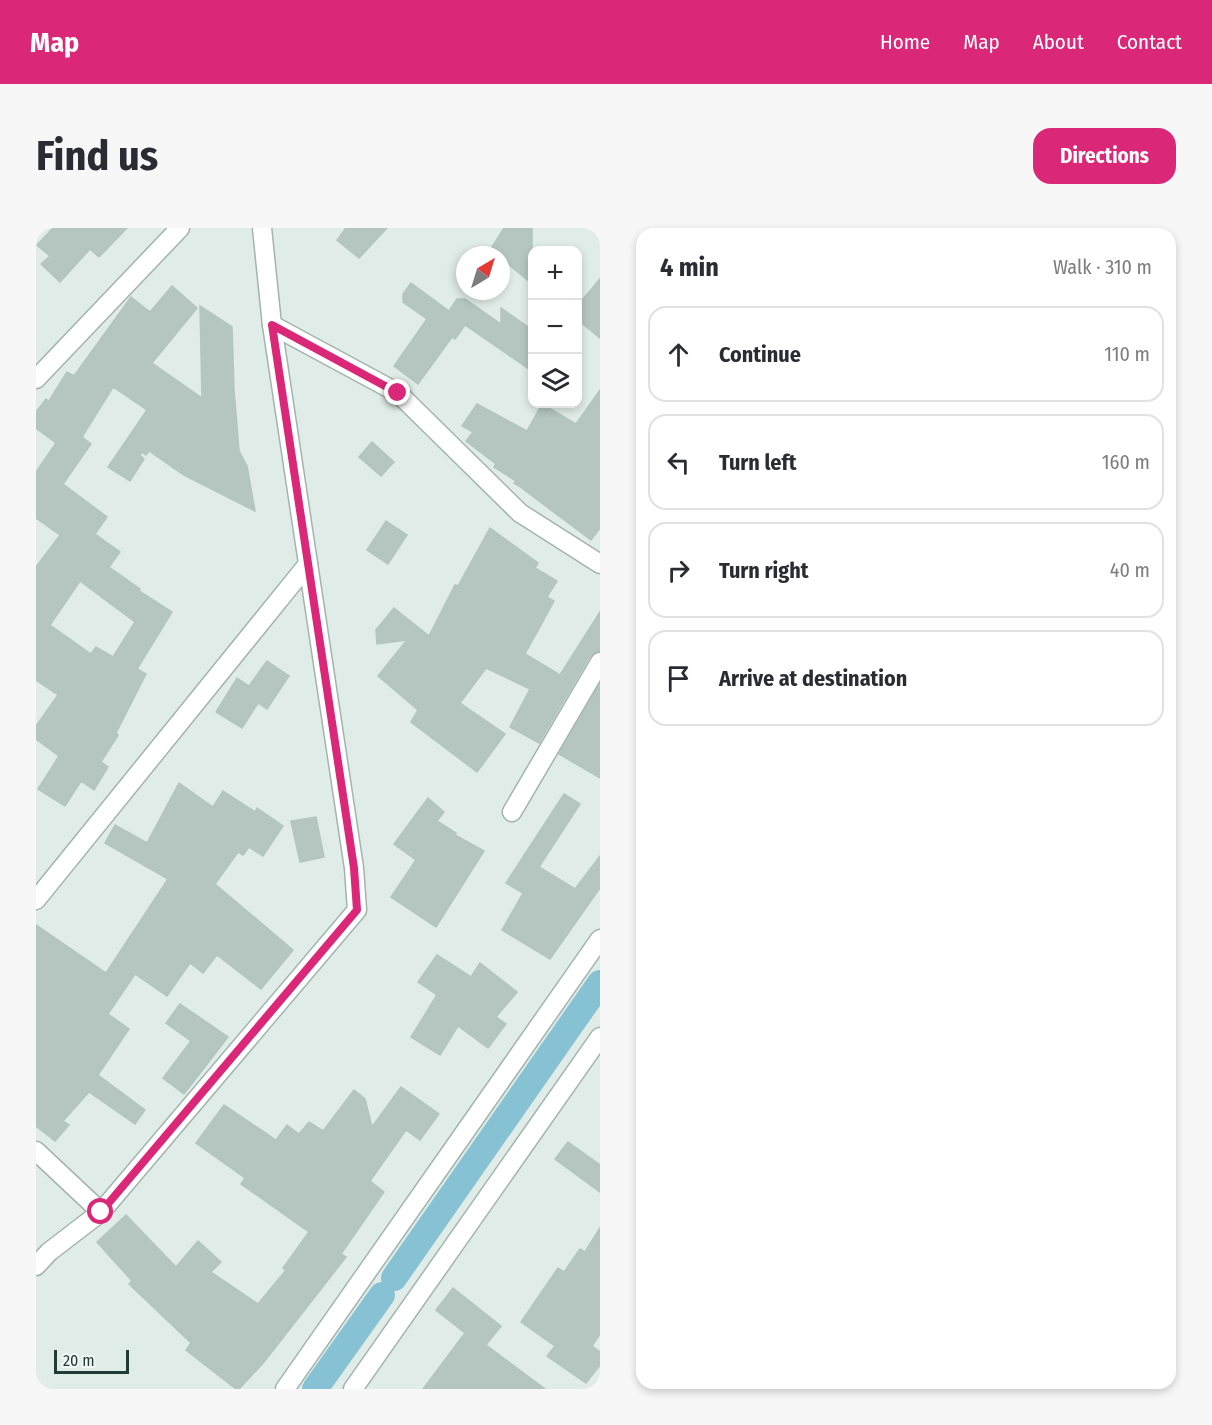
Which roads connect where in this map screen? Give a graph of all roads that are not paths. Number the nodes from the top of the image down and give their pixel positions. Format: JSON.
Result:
{"nodes":[{"id":1,"x":180,"y":228,"type":"edge"},
{"id":2,"x":262,"y":228,"type":"edge"},
{"id":3,"x":272,"y":325,"type":"junction"},
{"id":4,"x":36,"y":379,"type":"edge"},
{"id":5,"x":308,"y":564,"type":"junction"},
{"id":6,"x":600,"y":564,"type":"edge"},
{"id":7,"x":600,"y":662,"type":"edge"},
{"id":8,"x":512,"y":812,"type":"dead end"},
{"id":9,"x":36,"y":900,"type":"edge"},
{"id":10,"x":600,"y":939,"type":"edge"},
{"id":11,"x":600,"y":1037,"type":"edge"},
{"id":12,"x":36,"y":1151,"type":"edge"},
{"id":13,"x":101,"y":1212,"type":"junction"},
{"id":14,"x":36,"y":1266,"type":"edge"},
{"id":15,"x":285,"y":1389,"type":"edge"},
{"id":16,"x":353,"y":1389,"type":"edge"}],
"edges":[{"from":1,"to":4,"type":"street"},
{"from":2,"to":3,"type":"street"},
{"from":3,"to":5,"type":"street"},
{"from":3,"to":6,"type":"street"},
{"from":5,"to":9,"type":"street"},
{"from":5,"to":13,"type":"street"},
{"from":7,"to":8,"type":"street"},
{"from":10,"to":15,"type":"street"},
{"from":11,"to":16,"type":"street"},
{"from":12,"to":13,"type":"street"},
{"from":13,"to":14,"type":"street"}]}
